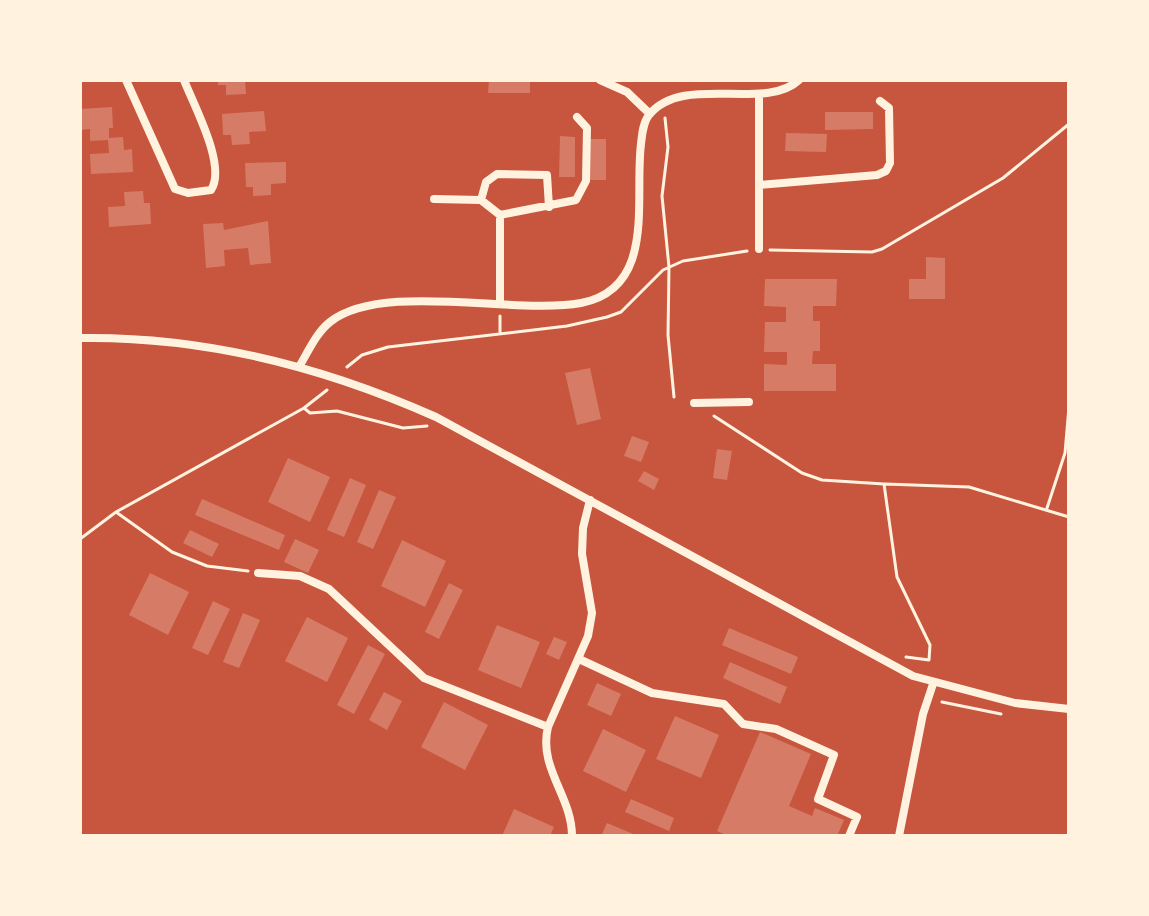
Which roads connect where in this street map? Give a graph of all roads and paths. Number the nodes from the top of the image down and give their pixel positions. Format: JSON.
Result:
{"nodes":[{"id":1,"x":126,"y":80,"type":"edge"},
{"id":2,"x":184,"y":80,"type":"edge"},
{"id":3,"x":600,"y":80,"type":"edge"},
{"id":4,"x":799,"y":80,"type":"edge"},
{"id":5,"x":759,"y":94,"type":"junction"},
{"id":6,"x":880,"y":101,"type":"dead end"},
{"id":7,"x":659,"y":108,"type":"junction"},
{"id":8,"x":650,"y":114,"type":"junction"},
{"id":9,"x":577,"y":117,"type":"dead end"},
{"id":10,"x":1069,"y":124,"type":"edge"},
{"id":11,"x":760,"y":185,"type":"junction"},
{"id":12,"x":434,"y":199,"type":"dead end"},
{"id":13,"x":481,"y":200,"type":"junction"},
{"id":14,"x":549,"y":207,"type":"junction"},
{"id":15,"x":500,"y":215,"type":"junction"},
{"id":16,"x":759,"y":249,"type":"junction"},
{"id":17,"x":669,"y":267,"type":"junction"},
{"id":18,"x":500,"y":304,"type":"junction"},
{"id":19,"x":80,"y":338,"type":"edge"},
{"id":20,"x":299,"y":367,"type":"junction"},
{"id":21,"x":347,"y":367,"type":"dead end"},
{"id":22,"x":327,"y":390,"type":"dead end"},
{"id":23,"x":674,"y":397,"type":"dead end"},
{"id":24,"x":749,"y":402,"type":"dead end"},
{"id":25,"x":694,"y":403,"type":"joint"},
{"id":26,"x":1069,"y":407,"type":"edge"},
{"id":27,"x":884,"y":484,"type":"junction"},
{"id":28,"x":590,"y":500,"type":"junction"},
{"id":29,"x":1046,"y":510,"type":"junction"},
{"id":30,"x":116,"y":512,"type":"junction"},
{"id":31,"x":1069,"y":517,"type":"edge"},
{"id":32,"x":80,"y":539,"type":"edge"},
{"id":33,"x":258,"y":573,"type":"joint"},
{"id":34,"x":579,"y":659,"type":"junction"},
{"id":35,"x":900,"y":668,"type":"junction"},
{"id":36,"x":933,"y":684,"type":"junction"},
{"id":37,"x":1069,"y":709,"type":"edge"},
{"id":38,"x":548,"y":727,"type":"junction"},
{"id":39,"x":572,"y":836,"type":"edge"},
{"id":40,"x":849,"y":836,"type":"edge"},
{"id":41,"x":899,"y":836,"type":"edge"}],
"edges":[{"from":1,"to":2,"type":"street"},
{"from":3,"to":8,"type":"street"},
{"from":4,"to":5,"type":"street"},
{"from":5,"to":7,"type":"street"},
{"from":5,"to":11,"type":"street"},
{"from":6,"to":11,"type":"street"},
{"from":7,"to":8,"type":"street"},
{"from":7,"to":17,"type":"path"},
{"from":8,"to":18,"type":"street"},
{"from":9,"to":14,"type":"street"},
{"from":10,"to":16,"type":"path"},
{"from":11,"to":16,"type":"street"},
{"from":12,"to":13,"type":"street"},
{"from":13,"to":14,"type":"street"},
{"from":13,"to":15,"type":"street"},
{"from":14,"to":15,"type":"street"},
{"from":15,"to":18,"type":"street"},
{"from":16,"to":17,"type":"path"},
{"from":17,"to":21,"type":"path"},
{"from":17,"to":23,"type":"path"},
{"from":18,"to":20,"type":"street"},
{"from":19,"to":20,"type":"street"},
{"from":20,"to":28,"type":"street"},
{"from":22,"to":30,"type":"path"},
{"from":24,"to":25,"type":"street"},
{"from":25,"to":27,"type":"path"},
{"from":26,"to":29,"type":"path"},
{"from":27,"to":29,"type":"path"},
{"from":27,"to":35,"type":"path"},
{"from":28,"to":34,"type":"street"},
{"from":28,"to":35,"type":"street"},
{"from":29,"to":31,"type":"path"},
{"from":30,"to":32,"type":"path"},
{"from":30,"to":33,"type":"path"},
{"from":33,"to":38,"type":"street"},
{"from":34,"to":38,"type":"street"},
{"from":34,"to":40,"type":"street"},
{"from":35,"to":36,"type":"street"},
{"from":36,"to":37,"type":"street"},
{"from":36,"to":41,"type":"street"},
{"from":38,"to":39,"type":"street"}]}
